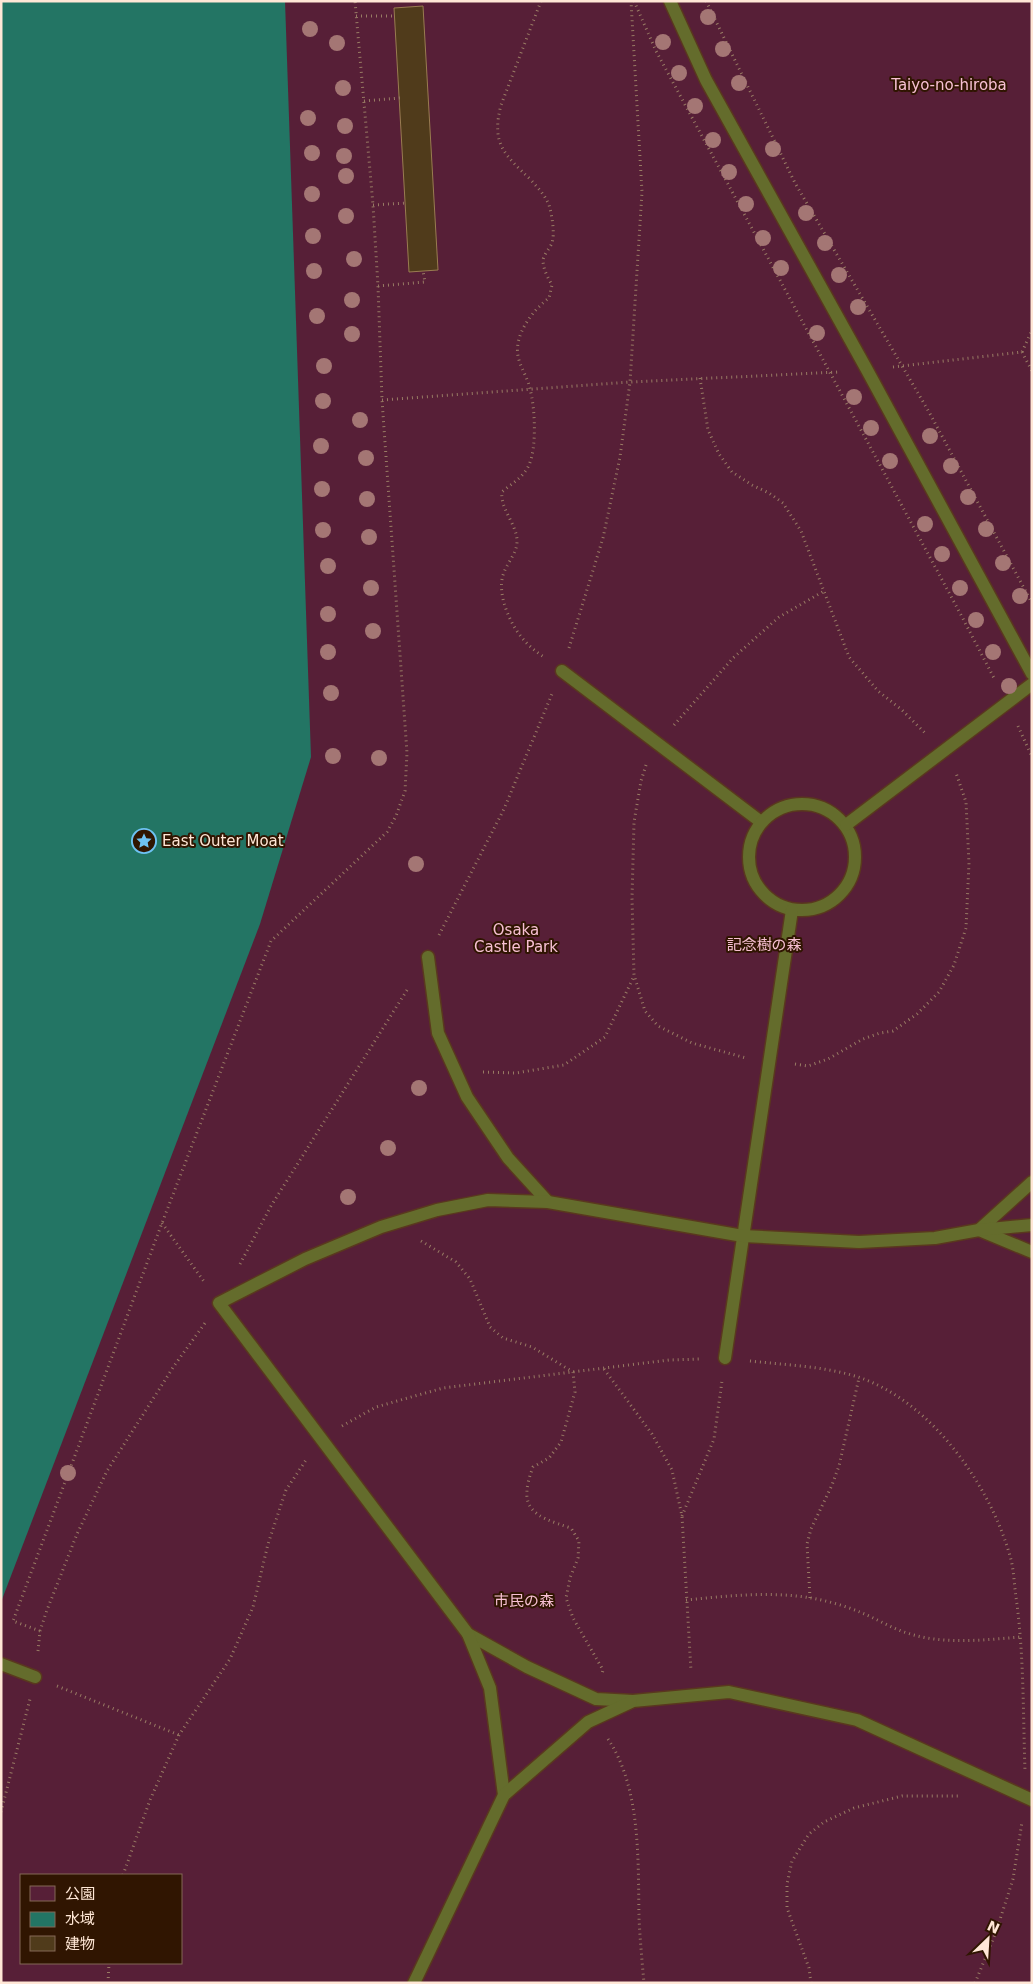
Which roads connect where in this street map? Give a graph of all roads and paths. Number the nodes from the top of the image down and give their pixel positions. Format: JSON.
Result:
{"nodes":[{"id":1,"x":355,"y":1,"type":"edge"},
{"id":2,"x":541,"y":1,"type":"edge"},
{"id":3,"x":633,"y":1,"type":"edge"},
{"id":4,"x":670,"y":1,"type":"edge"},
{"id":5,"x":706,"y":1,"type":"edge"},
{"id":6,"x":356,"y":16,"type":"junction"},
{"id":7,"x":395,"y":16,"type":"dead end"},
{"id":8,"x":400,"y":98,"type":"dead end"},
{"id":9,"x":364,"y":101,"type":"junction"},
{"id":10,"x":406,"y":203,"type":"dead end"},
{"id":11,"x":373,"y":205,"type":"junction"},
{"id":12,"x":423,"y":271,"type":"dead end"},
{"id":13,"x":378,"y":286,"type":"junction"},
{"id":14,"x":1032,"y":330,"type":"edge"},
{"id":15,"x":1022,"y":352,"type":"junction"},
{"id":16,"x":902,"y":366,"type":"junction"},
{"id":17,"x":867,"y":370,"type":"junction"},
{"id":18,"x":1032,"y":371,"type":"edge"},
{"id":19,"x":830,"y":372,"type":"junction"},
{"id":20,"x":700,"y":378,"type":"junction"},
{"id":21,"x":630,"y":382,"type":"junction"},
{"id":22,"x":530,"y":389,"type":"junction"},
{"id":23,"x":382,"y":400,"type":"junction"},
{"id":24,"x":824,"y":591,"type":"junction"},
{"id":25,"x":1032,"y":602,"type":"edge"},
{"id":26,"x":562,"y":671,"type":"junction"},
{"id":27,"x":1032,"y":674,"type":"edge"},
{"id":28,"x":1032,"y":684,"type":"edge"},
{"id":29,"x":1006,"y":703,"type":"junction"},
{"id":30,"x":659,"y":744,"type":"junction"},
{"id":31,"x":943,"y":751,"type":"junction"},
{"id":32,"x":1032,"y":757,"type":"edge"},
{"id":33,"x":761,"y":822,"type":"junction"},
{"id":34,"x":846,"y":825,"type":"junction"},
{"id":35,"x":792,"y":910,"type":"junction"},
{"id":36,"x":428,"y":957,"type":"junction"},
{"id":37,"x":634,"y":975,"type":"junction"},
{"id":38,"x":769,"y":1061,"type":"junction"},
{"id":39,"x":455,"y":1071,"type":"junction"},
{"id":40,"x":1032,"y":1182,"type":"edge"},
{"id":41,"x":548,"y":1202,"type":"junction"},
{"id":42,"x":162,"y":1223,"type":"junction"},
{"id":43,"x":390,"y":1224,"type":"junction"},
{"id":44,"x":1032,"y":1225,"type":"edge"},
{"id":45,"x":979,"y":1230,"type":"junction"},
{"id":46,"x":743,"y":1236,"type":"junction"},
{"id":47,"x":1032,"y":1252,"type":"edge"},
{"id":48,"x":219,"y":1303,"type":"junction"},
{"id":49,"x":726,"y":1358,"type":"junction"},
{"id":50,"x":603,"y":1369,"type":"junction"},
{"id":51,"x":574,"y":1372,"type":"junction"},
{"id":52,"x":859,"y":1378,"type":"junction"},
{"id":53,"x":320,"y":1438,"type":"junction"},
{"id":54,"x":682,"y":1516,"type":"junction"},
{"id":55,"x":810,"y":1598,"type":"junction"},
{"id":56,"x":686,"y":1600,"type":"junction"},
{"id":57,"x":40,"y":1631,"type":"junction"},
{"id":58,"x":468,"y":1634,"type":"junction"},
{"id":59,"x":1020,"y":1637,"type":"junction"},
{"id":60,"x":1,"y":1664,"type":"edge"},
{"id":61,"x":35,"y":1677,"type":"junction"},
{"id":62,"x":693,"y":1696,"type":"junction"},
{"id":63,"x":596,"y":1699,"type":"junction"},
{"id":64,"x":633,"y":1701,"type":"junction"},
{"id":65,"x":595,"y":1719,"type":"junction"},
{"id":66,"x":179,"y":1735,"type":"junction"},
{"id":67,"x":504,"y":1795,"type":"junction"},
{"id":68,"x":969,"y":1796,"type":"dead end"},
{"id":69,"x":1029,"y":1798,"type":"edge"},
{"id":70,"x":1,"y":1812,"type":"edge"},
{"id":71,"x":123,"y":1874,"type":"edge"},
{"id":72,"x":109,"y":1964,"type":"edge"},
{"id":73,"x":108,"y":1983,"type":"edge"},
{"id":74,"x":414,"y":1983,"type":"edge"},
{"id":75,"x":644,"y":1983,"type":"edge"},
{"id":76,"x":811,"y":1983,"type":"edge"},
{"id":77,"x":975,"y":1983,"type":"edge"}],
"edges":[{"from":1,"to":6,"type":"path"},
{"from":2,"to":22,"type":"path"},
{"from":3,"to":19,"type":"path"},
{"from":3,"to":21,"type":"path"},
{"from":4,"to":17,"type":"street"},
{"from":5,"to":16,"type":"path"},
{"from":6,"to":7,"type":"path"},
{"from":6,"to":9,"type":"path"},
{"from":8,"to":9,"type":"path"},
{"from":9,"to":11,"type":"path"},
{"from":10,"to":11,"type":"path"},
{"from":11,"to":13,"type":"path"},
{"from":12,"to":13,"type":"path"},
{"from":13,"to":23,"type":"path"},
{"from":14,"to":15,"type":"path"},
{"from":15,"to":16,"type":"path"},
{"from":15,"to":18,"type":"path"},
{"from":16,"to":17,"type":"path"},
{"from":16,"to":25,"type":"path"},
{"from":17,"to":19,"type":"path"},
{"from":17,"to":27,"type":"street"},
{"from":19,"to":20,"type":"path"},
{"from":19,"to":29,"type":"path"},
{"from":20,"to":21,"type":"path"},
{"from":20,"to":24,"type":"path"},
{"from":21,"to":22,"type":"path"},
{"from":21,"to":26,"type":"path"},
{"from":22,"to":23,"type":"path"},
{"from":22,"to":26,"type":"path"},
{"from":23,"to":42,"type":"path"},
{"from":24,"to":30,"type":"path"},
{"from":24,"to":31,"type":"path"},
{"from":26,"to":30,"type":"street"},
{"from":26,"to":36,"type":"path"},
{"from":28,"to":29,"type":"street"},
{"from":29,"to":31,"type":"street"},
{"from":29,"to":32,"type":"path"},
{"from":30,"to":33,"type":"street"},
{"from":30,"to":37,"type":"path"},
{"from":31,"to":34,"type":"street"},
{"from":31,"to":38,"type":"path"},
{"from":33,"to":34,"type":"street"},
{"from":33,"to":35,"type":"street"},
{"from":34,"to":35,"type":"street"},
{"from":35,"to":38,"type":"street"},
{"from":36,"to":39,"type":"street"},
{"from":36,"to":48,"type":"path"},
{"from":37,"to":38,"type":"path"},
{"from":37,"to":39,"type":"path"},
{"from":38,"to":46,"type":"street"},
{"from":39,"to":41,"type":"street"},
{"from":40,"to":45,"type":"street"},
{"from":41,"to":43,"type":"street"},
{"from":41,"to":46,"type":"street"},
{"from":42,"to":48,"type":"path"},
{"from":42,"to":57,"type":"path"},
{"from":43,"to":48,"type":"street"},
{"from":43,"to":51,"type":"path"},
{"from":44,"to":45,"type":"street"},
{"from":45,"to":46,"type":"street"},
{"from":45,"to":47,"type":"street"},
{"from":46,"to":49,"type":"street"},
{"from":48,"to":53,"type":"street"},
{"from":48,"to":57,"type":"path"},
{"from":49,"to":50,"type":"path"},
{"from":49,"to":52,"type":"path"},
{"from":49,"to":54,"type":"path"},
{"from":50,"to":51,"type":"path"},
{"from":50,"to":54,"type":"path"},
{"from":51,"to":53,"type":"path"},
{"from":51,"to":63,"type":"path"},
{"from":52,"to":55,"type":"path"},
{"from":52,"to":59,"type":"path"},
{"from":53,"to":58,"type":"street"},
{"from":53,"to":66,"type":"path"},
{"from":54,"to":56,"type":"path"},
{"from":55,"to":56,"type":"path"},
{"from":55,"to":59,"type":"path"},
{"from":56,"to":62,"type":"path"},
{"from":57,"to":61,"type":"path"},
{"from":58,"to":63,"type":"street"},
{"from":58,"to":67,"type":"street"},
{"from":59,"to":69,"type":"path"},
{"from":60,"to":61,"type":"street"},
{"from":61,"to":66,"type":"path"},
{"from":61,"to":70,"type":"path"},
{"from":62,"to":64,"type":"street"},
{"from":62,"to":69,"type":"street"},
{"from":63,"to":64,"type":"street"},
{"from":64,"to":65,"type":"street"},
{"from":65,"to":67,"type":"street"},
{"from":65,"to":75,"type":"path"},
{"from":66,"to":71,"type":"path"},
{"from":67,"to":74,"type":"street"},
{"from":68,"to":76,"type":"path"},
{"from":69,"to":77,"type":"path"},
{"from":72,"to":73,"type":"path"}]}
